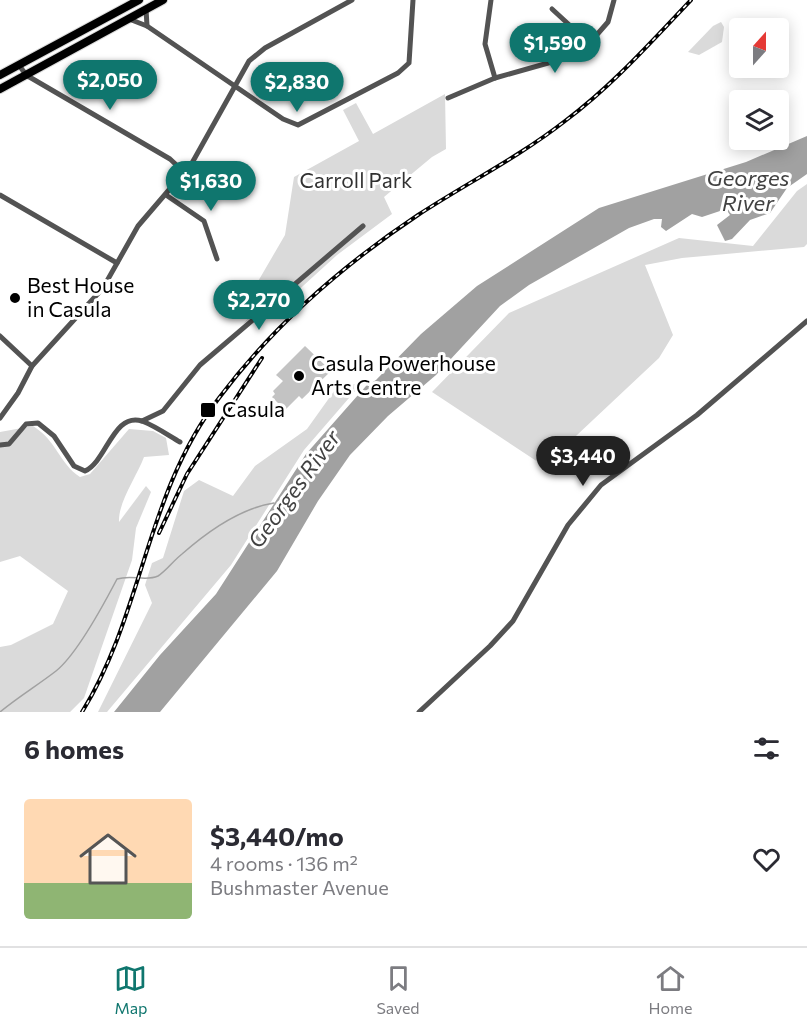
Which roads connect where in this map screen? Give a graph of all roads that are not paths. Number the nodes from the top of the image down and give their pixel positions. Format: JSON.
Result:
{"nodes":[{"id":1,"x":139,"y":0,"type":"edge"},
{"id":2,"x":163,"y":0,"type":"edge"},
{"id":3,"x":352,"y":0,"type":"edge"},
{"id":4,"x":412,"y":0,"type":"edge"},
{"id":5,"x":491,"y":0,"type":"edge"},
{"id":6,"x":614,"y":0,"type":"edge"},
{"id":7,"x":146,"y":9,"type":"junction"},
{"id":8,"x":552,"y":9,"type":"dead end"},
{"id":9,"x":129,"y":19,"type":"junction"},
{"id":10,"x":147,"y":26,"type":"junction"},
{"id":11,"x":590,"y":44,"type":"junction"},
{"id":12,"x":19,"y":65,"type":"junction"},
{"id":13,"x":0,"y":75,"type":"edge"},
{"id":14,"x":26,"y":75,"type":"junction"},
{"id":15,"x":495,"y":78,"type":"junction"},
{"id":16,"x":235,"y":86,"type":"junction"},
{"id":17,"x":0,"y":89,"type":"edge"},
{"id":18,"x":448,"y":98,"type":"dead end"},
{"id":19,"x":184,"y":172,"type":"junction"},
{"id":20,"x":0,"y":195,"type":"edge"},
{"id":21,"x":166,"y":195,"type":"junction"},
{"id":22,"x":363,"y":226,"type":"dead end"},
{"id":23,"x":217,"y":259,"type":"dead end"},
{"id":24,"x":117,"y":263,"type":"junction"},
{"id":25,"x":807,"y":321,"type":"edge"},
{"id":26,"x":0,"y":336,"type":"edge"},
{"id":27,"x":32,"y":366,"type":"junction"},
{"id":28,"x":0,"y":418,"type":"edge"},
{"id":29,"x":142,"y":421,"type":"junction"},
{"id":30,"x":180,"y":442,"type":"dead end"},
{"id":31,"x":0,"y":445,"type":"edge"},
{"id":32,"x":419,"y":712,"type":"edge"}],
"edges":[{"from":1,"to":12,"type":"highway"},
{"from":2,"to":7,"type":"highway"},
{"from":3,"to":16,"type":"street"},
{"from":4,"to":16,"type":"street"},
{"from":5,"to":15,"type":"street"},
{"from":6,"to":11,"type":"street"},
{"from":7,"to":9,"type":"highway"},
{"from":7,"to":10,"type":"street"},
{"from":8,"to":11,"type":"street"},
{"from":9,"to":10,"type":"street"},
{"from":9,"to":14,"type":"highway"},
{"from":10,"to":16,"type":"street"},
{"from":11,"to":15,"type":"street"},
{"from":12,"to":13,"type":"highway"},
{"from":12,"to":14,"type":"street"},
{"from":14,"to":17,"type":"highway"},
{"from":14,"to":19,"type":"street"},
{"from":15,"to":18,"type":"street"},
{"from":16,"to":19,"type":"street"},
{"from":19,"to":21,"type":"street"},
{"from":20,"to":24,"type":"street"},
{"from":21,"to":23,"type":"street"},
{"from":21,"to":24,"type":"street"},
{"from":22,"to":29,"type":"street"},
{"from":24,"to":27,"type":"street"},
{"from":25,"to":32,"type":"street"},
{"from":26,"to":27,"type":"street"},
{"from":27,"to":28,"type":"street"},
{"from":29,"to":30,"type":"street"},
{"from":29,"to":31,"type":"street"}]}
